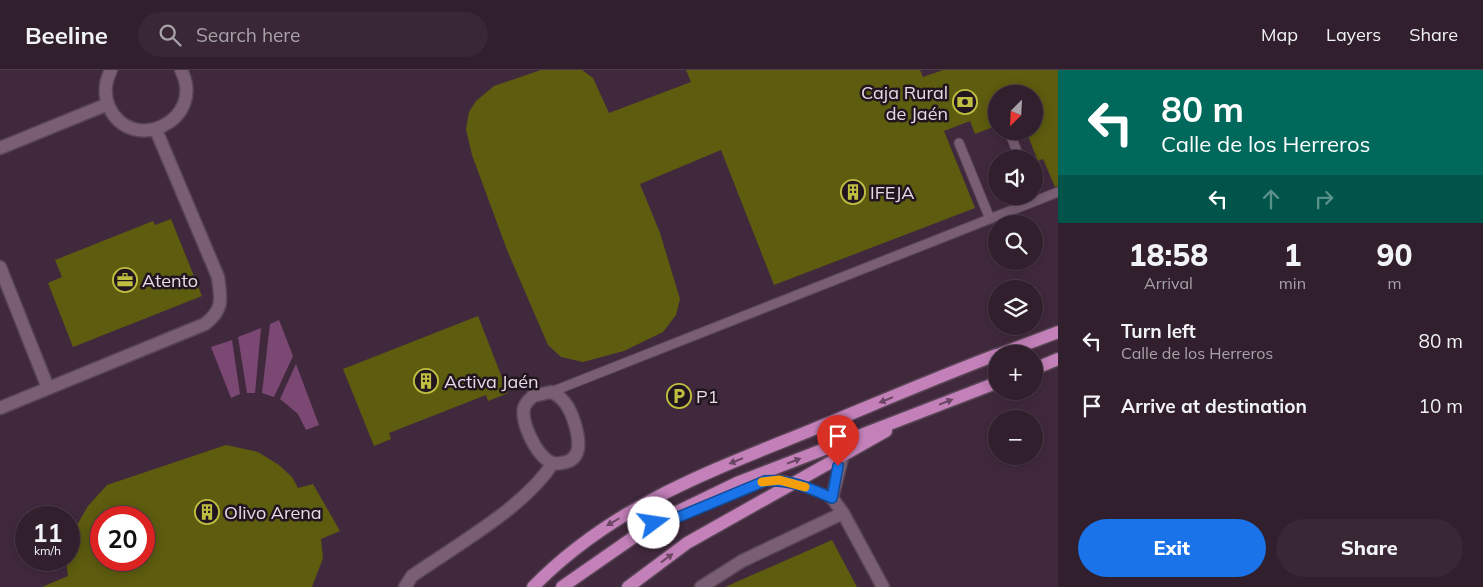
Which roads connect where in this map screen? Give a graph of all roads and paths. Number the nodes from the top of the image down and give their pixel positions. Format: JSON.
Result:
{"nodes":[{"id":1,"x":111,"y":70,"type":"edge"},
{"id":2,"x":181,"y":70,"type":"edge"},
{"id":3,"x":108,"y":104,"type":"junction"},
{"id":4,"x":156,"y":130,"type":"junction"},
{"id":5,"x":959,"y":143,"type":"dead end"},
{"id":6,"x":0,"y":148,"type":"edge"},
{"id":7,"x":1058,"y":192,"type":"edge"},
{"id":8,"x":1043,"y":196,"type":"edge"},
{"id":9,"x":1020,"y":205,"type":"edge"},
{"id":10,"x":988,"y":215,"type":"edge"},
{"id":11,"x":999,"y":215,"type":"edge"},
{"id":12,"x":988,"y":220,"type":"edge"},
{"id":13,"x":0,"y":267,"type":"edge"},
{"id":14,"x":1058,"y":332,"type":"edge"},
{"id":15,"x":1023,"y":345,"type":"edge"},
{"id":16,"x":988,"y":358,"type":"edge"},
{"id":17,"x":1058,"y":359,"type":"edge"},
{"id":18,"x":1043,"y":365,"type":"edge"},
{"id":19,"x":988,"y":386,"type":"edge"},
{"id":20,"x":48,"y":388,"type":"junction"},
{"id":21,"x":551,"y":392,"type":"junction"},
{"id":22,"x":0,"y":408,"type":"edge"},
{"id":23,"x":920,"y":412,"type":"junction"},
{"id":24,"x":842,"y":458,"type":"junction"},
{"id":25,"x":552,"y":463,"type":"junction"},
{"id":26,"x":794,"y":483,"type":"junction"},
{"id":27,"x":832,"y":498,"type":"junction"},
{"id":28,"x":843,"y":513,"type":"junction"},
{"id":29,"x":654,"y":523,"type":"junction"},
{"id":30,"x":405,"y":587,"type":"edge"},
{"id":31,"x":533,"y":587,"type":"edge"},
{"id":32,"x":562,"y":587,"type":"edge"},
{"id":33,"x":628,"y":587,"type":"edge"},
{"id":34,"x":701,"y":587,"type":"edge"},
{"id":35,"x":883,"y":587,"type":"edge"}],
"edges":[{"from":1,"to":3,"type":"street"},
{"from":2,"to":4,"type":"street"},
{"from":3,"to":4,"type":"street"},
{"from":3,"to":6,"type":"street"},
{"from":4,"to":20,"type":"street"},
{"from":5,"to":10,"type":"lane"},
{"from":7,"to":8,"type":"lane"},
{"from":9,"to":11,"type":"lane"},
{"from":12,"to":21,"type":"lane"},
{"from":13,"to":20,"type":"street"},
{"from":14,"to":15,"type":"main road"},
{"from":16,"to":31,"type":"main road","one_way":true},
{"from":17,"to":18,"type":"main road"},
{"from":23,"to":19,"type":"main road","one_way":true},
{"from":20,"to":22,"type":"street"},
{"from":21,"to":25,"type":"street"},
{"from":21,"to":25,"type":"street"},
{"from":23,"to":24,"type":"main road"},
{"from":29,"to":23,"type":"main road","one_way":true},
{"from":24,"to":26,"type":"main road"},
{"from":24,"to":27,"type":"street"},
{"from":25,"to":30,"type":"street"},
{"from":26,"to":27,"type":"lane"},
{"from":26,"to":29,"type":"lane"},
{"from":33,"to":26,"type":"main road","one_way":true},
{"from":27,"to":28,"type":"street"},
{"from":28,"to":34,"type":"street"},
{"from":28,"to":35,"type":"street"},
{"from":29,"to":32,"type":"main road"}]}
